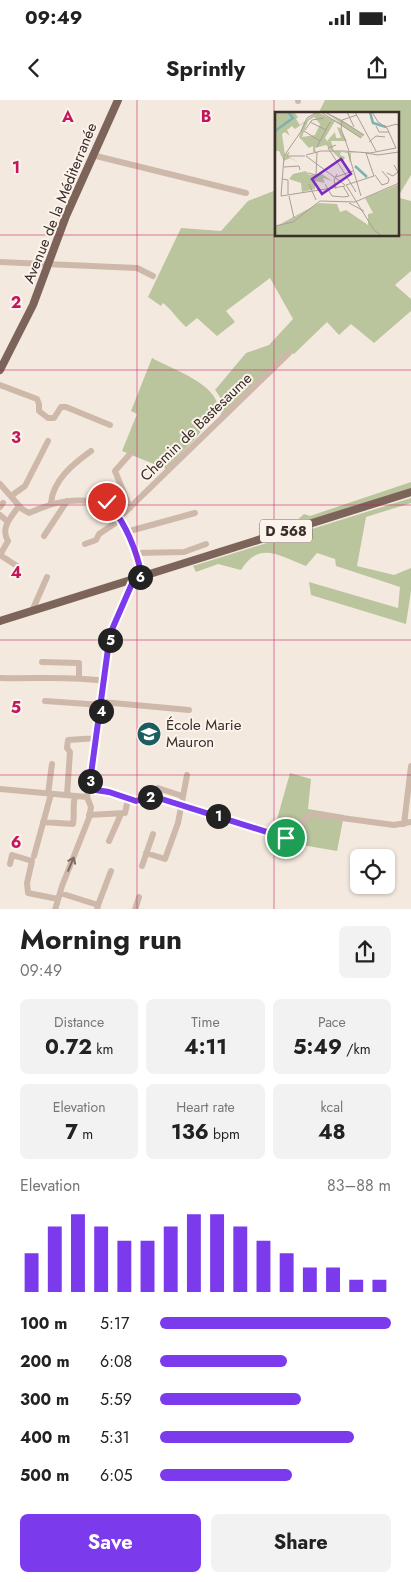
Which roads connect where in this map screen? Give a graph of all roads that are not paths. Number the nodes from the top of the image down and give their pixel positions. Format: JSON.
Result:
{"nodes":[{"id":1,"x":118,"y":100,"type":"edge"},
{"id":2,"x":92,"y":155,"type":"junction"},
{"id":3,"x":246,"y":193,"type":"dead end"},
{"id":4,"x":0,"y":262,"type":"edge"},
{"id":5,"x":50,"y":262,"type":"junction"},
{"id":6,"x":154,"y":276,"type":"dead end"},
{"id":7,"x":289,"y":353,"type":"dead end"},
{"id":8,"x":0,"y":370,"type":"edge"},
{"id":9,"x":0,"y":385,"type":"edge"},
{"id":10,"x":110,"y":425,"type":"dead end"},
{"id":11,"x":48,"y":441,"type":"dead end"},
{"id":12,"x":91,"y":451,"type":"dead end"},
{"id":13,"x":130,"y":454,"type":"dead end"},
{"id":14,"x":0,"y":484,"type":"edge"},
{"id":15,"x":411,"y":492,"type":"edge"},
{"id":16,"x":10,"y":496,"type":"junction"},
{"id":17,"x":67,"y":501,"type":"junction"},
{"id":18,"x":51,"y":504,"type":"junction"},
{"id":19,"x":19,"y":506,"type":"junction"},
{"id":20,"x":130,"y":508,"type":"junction"},
{"id":21,"x":195,"y":512,"type":"dead end"},
{"id":22,"x":0,"y":515,"type":"edge"},
{"id":23,"x":120,"y":519,"type":"junction"},
{"id":24,"x":7,"y":521,"type":"junction"},
{"id":25,"x":126,"y":532,"type":"junction"},
{"id":26,"x":44,"y":536,"type":"dead end"},
{"id":27,"x":85,"y":544,"type":"dead end"},
{"id":28,"x":206,"y":544,"type":"dead end"},
{"id":29,"x":136,"y":553,"type":"junction"},
{"id":30,"x":17,"y":566,"type":"dead end"},
{"id":31,"x":47,"y":577,"type":"dead end"},
{"id":32,"x":138,"y":578,"type":"junction"},
{"id":33,"x":32,"y":611,"type":"junction"},
{"id":34,"x":0,"y":621,"type":"edge"},
{"id":35,"x":42,"y":662,"type":"dead end"},
{"id":36,"x":79,"y":677,"type":"junction"},
{"id":37,"x":0,"y":678,"type":"edge"},
{"id":38,"x":106,"y":681,"type":"junction"},
{"id":39,"x":44,"y":701,"type":"dead end"},
{"id":40,"x":102,"y":704,"type":"junction"},
{"id":41,"x":188,"y":710,"type":"dead end"},
{"id":42,"x":97,"y":738,"type":"junction"},
{"id":43,"x":52,"y":764,"type":"dead end"},
{"id":44,"x":411,"y":766,"type":"edge"},
{"id":45,"x":187,"y":775,"type":"dead end"},
{"id":46,"x":158,"y":788,"type":"dead end"},
{"id":47,"x":0,"y":789,"type":"edge"},
{"id":48,"x":89,"y":789,"type":"junction"},
{"id":49,"x":50,"y":794,"type":"junction"},
{"id":50,"x":67,"y":795,"type":"junction"},
{"id":51,"x":75,"y":796,"type":"junction"},
{"id":52,"x":182,"y":796,"type":"junction"},
{"id":53,"x":87,"y":797,"type":"junction"},
{"id":54,"x":128,"y":799,"type":"junction"},
{"id":55,"x":180,"y":804,"type":"junction"},
{"id":56,"x":121,"y":814,"type":"junction"},
{"id":57,"x":89,"y":815,"type":"junction"},
{"id":58,"x":43,"y":822,"type":"junction"},
{"id":59,"x":411,"y":822,"type":"edge"},
{"id":60,"x":404,"y":824,"type":"junction"},
{"id":61,"x":153,"y":834,"type":"dead end"},
{"id":62,"x":109,"y":841,"type":"dead end"},
{"id":63,"x":146,"y":853,"type":"junction"},
{"id":64,"x":34,"y":856,"type":"dead end"},
{"id":65,"x":10,"y":864,"type":"dead end"},
{"id":66,"x":142,"y":866,"type":"dead end"},
{"id":67,"x":111,"y":870,"type":"dead end"},
{"id":68,"x":59,"y":896,"type":"junction"},
{"id":69,"x":139,"y":897,"type":"dead end"},
{"id":70,"x":97,"y":907,"type":"edge"},
{"id":71,"x":55,"y":909,"type":"edge"},
{"id":72,"x":135,"y":909,"type":"edge"}],
"edges":[{"from":1,"to":2,"type":"main road","name":"Avenue de la Méditerranée"},
{"from":2,"to":3,"type":"street"},
{"from":2,"to":5,"type":"main road","name":"Avenue de la Méditerranée"},
{"from":4,"to":5,"type":"street"},
{"from":5,"to":6,"type":"street"},
{"from":5,"to":8,"type":"main road","name":"Avenue de la Méditerranée"},
{"from":7,"to":20,"type":"street","name":"Chemin de Bastesaume"},
{"from":9,"to":10,"type":"street"},
{"from":11,"to":16,"type":"street"},
{"from":12,"to":18,"type":"street"},
{"from":13,"to":20,"type":"street"},
{"from":14,"to":16,"type":"street"},
{"from":15,"to":32,"type":"main road","number":"D 568"},
{"from":16,"to":19,"type":"street"},
{"from":17,"to":18,"type":"street"},
{"from":17,"to":23,"type":"street"},
{"from":17,"to":26,"type":"street"},
{"from":18,"to":19,"type":"street"},
{"from":19,"to":24,"type":"street"},
{"from":20,"to":23,"type":"street","name":"Chemin de Bastesaume"},
{"from":21,"to":25,"type":"street"},
{"from":22,"to":24,"type":"street"},
{"from":23,"to":25,"type":"street"},
{"from":23,"to":27,"type":"street","name":"Chemin de Bastesaume"},
{"from":24,"to":30,"type":"street"},
{"from":25,"to":29,"type":"street"},
{"from":28,"to":29,"type":"street"},
{"from":29,"to":32,"type":"street"},
{"from":31,"to":33,"type":"street"},
{"from":32,"to":33,"type":"main road","number":"D 568"},
{"from":32,"to":38,"type":"street"},
{"from":33,"to":34,"type":"main road","number":"D 568"},
{"from":35,"to":36,"type":"street"},
{"from":36,"to":37,"type":"street"},
{"from":36,"to":38,"type":"street"},
{"from":38,"to":40,"type":"street"},
{"from":39,"to":40,"type":"street"},
{"from":40,"to":41,"type":"street"},
{"from":40,"to":42,"type":"street"},
{"from":42,"to":48,"type":"street"},
{"from":42,"to":50,"type":"street"},
{"from":43,"to":49,"type":"street"},
{"from":44,"to":60,"type":"street"},
{"from":45,"to":52,"type":"street"},
{"from":46,"to":52,"type":"street"},
{"from":47,"to":49,"type":"street"},
{"from":48,"to":53,"type":"street"},
{"from":48,"to":54,"type":"street"},
{"from":49,"to":50,"type":"street"},
{"from":49,"to":58,"type":"street"},
{"from":50,"to":51,"type":"street"},
{"from":51,"to":53,"type":"street"},
{"from":51,"to":58,"type":"street"},
{"from":52,"to":55,"type":"street"},
{"from":53,"to":57,"type":"street"},
{"from":54,"to":55,"type":"street"},
{"from":54,"to":56,"type":"street"},
{"from":55,"to":60,"type":"street"},
{"from":55,"to":63,"type":"street"},
{"from":56,"to":57,"type":"street"},
{"from":56,"to":62,"type":"street"},
{"from":68,"to":57,"type":"street","one_way":true},
{"from":58,"to":64,"type":"street"},
{"from":59,"to":60,"type":"street"},
{"from":61,"to":63,"type":"street"},
{"from":63,"to":66,"type":"street"},
{"from":65,"to":68,"type":"street"},
{"from":67,"to":70,"type":"street"},
{"from":68,"to":70,"type":"street"},
{"from":68,"to":71,"type":"street"},
{"from":69,"to":72,"type":"street"}]}
